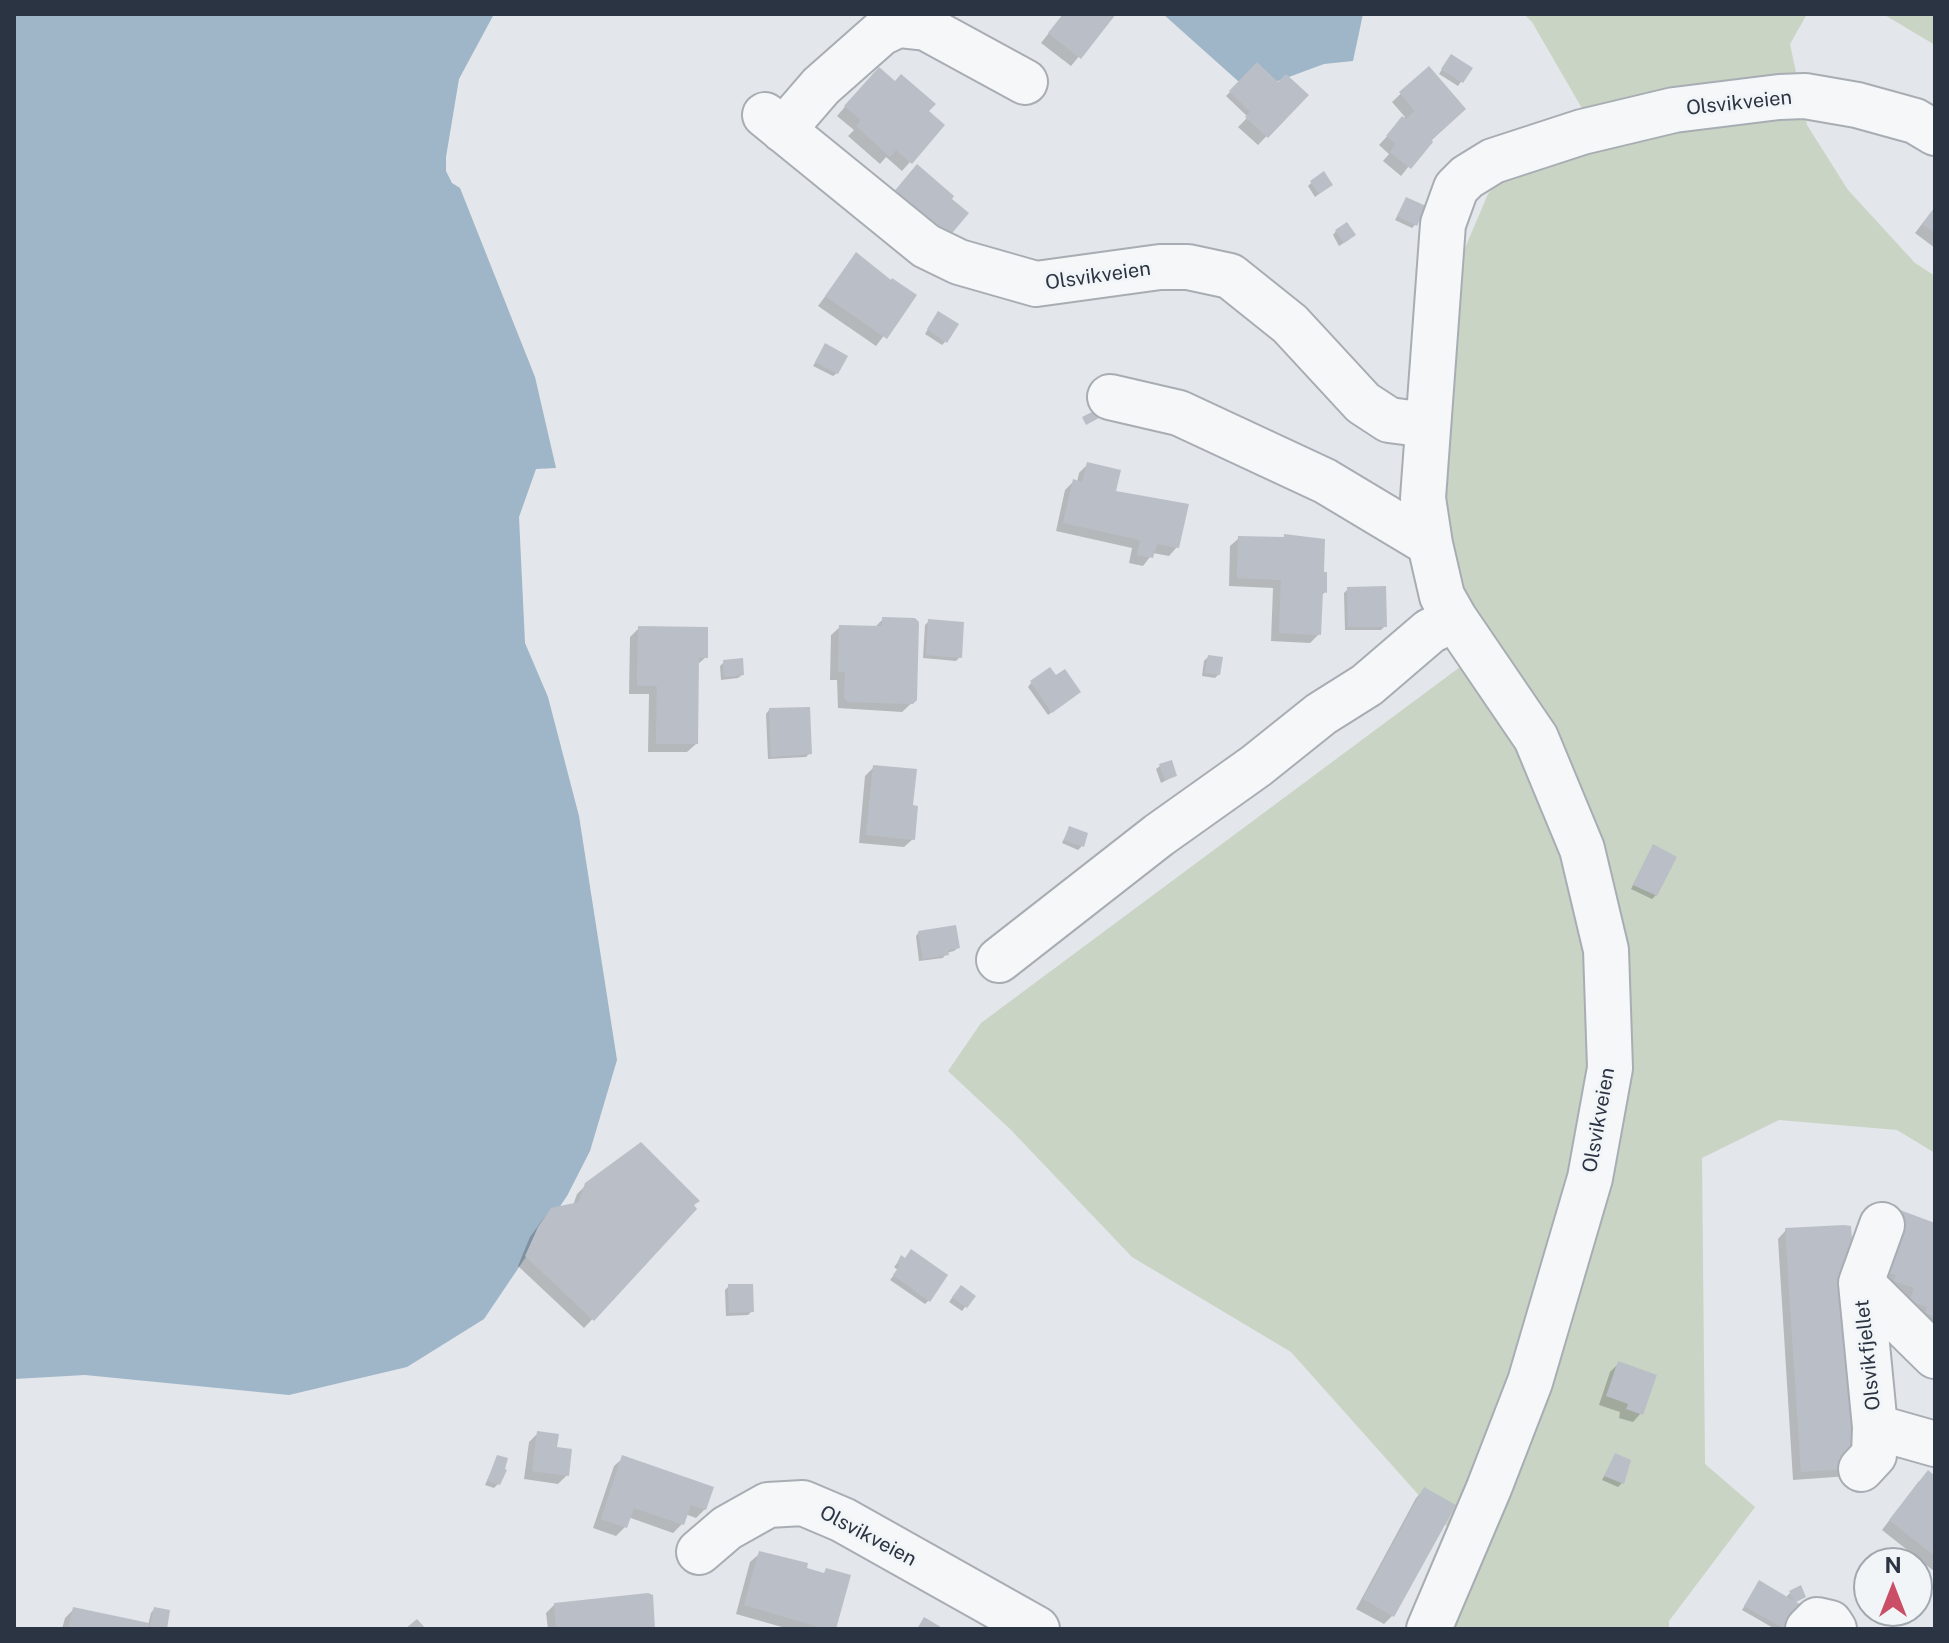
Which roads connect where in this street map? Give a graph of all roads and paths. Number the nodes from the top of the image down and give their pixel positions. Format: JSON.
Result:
{"nodes":[{"id":1,"x":1025,"y":82,"type":"dead end"},
{"id":2,"x":1935,"y":133,"type":"edge"},
{"id":3,"x":1110,"y":397,"type":"dead end"},
{"id":4,"x":1427,"y":425,"type":"junction"},
{"id":5,"x":1430,"y":544,"type":"junction"},
{"id":6,"x":1455,"y":619,"type":"junction"},
{"id":7,"x":999,"y":960,"type":"dead end"},
{"id":8,"x":1882,"y":1225,"type":"dead end"},
{"id":9,"x":1861,"y":1283,"type":"junction"},
{"id":10,"x":1935,"y":1356,"type":"edge"},
{"id":11,"x":1875,"y":1427,"type":"junction"},
{"id":12,"x":1935,"y":1444,"type":"edge"},
{"id":13,"x":1861,"y":1469,"type":"dead end"},
{"id":14,"x":699,"y":1552,"type":"dead end"},
{"id":15,"x":1037,"y":1629,"type":"edge"},
{"id":16,"x":1429,"y":1629,"type":"edge"},
{"id":17,"x":1808,"y":1629,"type":"edge"},
{"id":18,"x":1834,"y":1629,"type":"edge"}],
"edges":[{"from":1,"to":4,"type":"street","name":"Olsvikveien"},
{"from":2,"to":4,"type":"street","name":"Olsvikveien"},
{"from":3,"to":5,"type":"street"},
{"from":4,"to":5,"type":"street","name":"Olsvikveien"},
{"from":5,"to":6,"type":"street","name":"Olsvikveien"},
{"from":6,"to":7,"type":"street"},
{"from":6,"to":16,"type":"street","name":"Olsvikveien"},
{"from":8,"to":9,"type":"street","name":"Olsvikfjellet"},
{"from":9,"to":10,"type":"street","name":"Olsvikfjellet"},
{"from":9,"to":11,"type":"street","name":"Olsvikfjellet"},
{"from":11,"to":12,"type":"street","name":"Olsvikfjellet"},
{"from":11,"to":13,"type":"street","name":"Olsvikfjellet"},
{"from":14,"to":15,"type":"street","name":"Olsvikveien"},
{"from":17,"to":18,"type":"street"}]}
